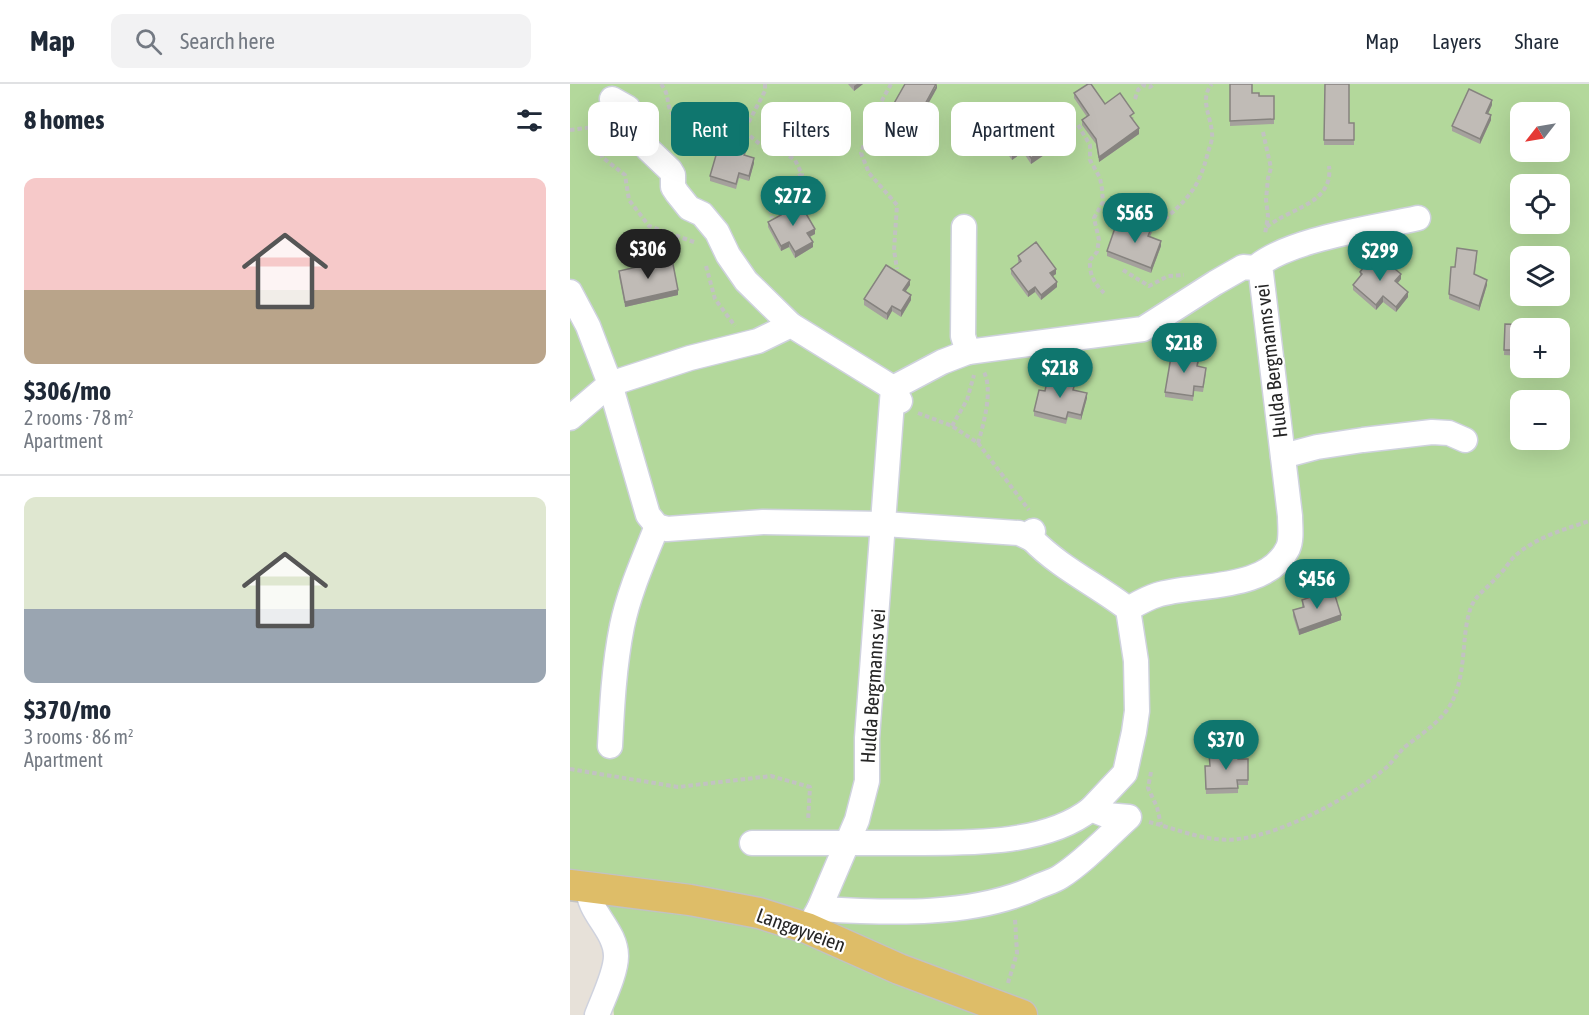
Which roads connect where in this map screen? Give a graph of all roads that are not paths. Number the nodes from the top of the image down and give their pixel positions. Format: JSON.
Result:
{"nodes":[{"id":1,"x":612,"y":99,"type":"road end"},
{"id":2,"x":1418,"y":218,"type":"dead end"},
{"id":3,"x":964,"y":228,"type":"dead end"},
{"id":4,"x":1260,"y":263,"type":"junction"},
{"id":5,"x":570,"y":292,"type":"edge"},
{"id":6,"x":791,"y":325,"type":"junction"},
{"id":7,"x":974,"y":351,"type":"junction"},
{"id":8,"x":610,"y":384,"type":"junction"},
{"id":9,"x":899,"y":398,"type":"junction"},
{"id":10,"x":570,"y":418,"type":"edge"},
{"id":11,"x":1465,"y":440,"type":"dead end"},
{"id":12,"x":1283,"y":456,"type":"junction"},
{"id":13,"x":884,"y":524,"type":"junction"},
{"id":14,"x":657,"y":526,"type":"junction"},
{"id":15,"x":1128,"y":609,"type":"junction"},
{"id":16,"x":610,"y":746,"type":"dead end"},
{"id":17,"x":1091,"y":809,"type":"junction"},
{"id":18,"x":752,"y":843,"type":"dead end"},
{"id":19,"x":846,"y":844,"type":"junction"},
{"id":20,"x":579,"y":886,"type":"edge"},
{"id":21,"x":813,"y":919,"type":"junction"},
{"id":22,"x":1015,"y":1013,"type":"edge"},
{"id":23,"x":597,"y":1015,"type":"edge"}],
"edges":[{"from":1,"to":6,"type":"street"},
{"from":2,"to":4,"type":"street","name":"Hulda Bergmanns vei"},
{"from":3,"to":7,"type":"street"},
{"from":4,"to":7,"type":"street","name":"Hulda Bergmanns vei"},
{"from":4,"to":12,"type":"street","name":"Hulda Bergmanns vei"},
{"from":5,"to":8,"type":"street"},
{"from":6,"to":8,"type":"street"},
{"from":6,"to":9,"type":"street"},
{"from":7,"to":9,"type":"street","name":"Hulda Bergmanns vei"},
{"from":8,"to":10,"type":"street"},
{"from":8,"to":14,"type":"street"},
{"from":9,"to":13,"type":"street","name":"Hulda Bergmanns vei"},
{"from":11,"to":12,"type":"street","name":"Hulda Bergmanns vei"},
{"from":12,"to":15,"type":"street","name":"Hulda Bergmanns vei"},
{"from":13,"to":14,"type":"street"},
{"from":13,"to":15,"type":"street"},
{"from":13,"to":19,"type":"street","name":"Hulda Bergmanns vei"},
{"from":14,"to":16,"type":"street"},
{"from":15,"to":17,"type":"street"},
{"from":17,"to":19,"type":"street"},
{"from":17,"to":21,"type":"street"},
{"from":18,"to":19,"type":"street"},
{"from":19,"to":21,"type":"street","name":"Hulda Bergmanns vei"},
{"from":20,"to":21,"type":"main road","name":"Langøyveien"},
{"from":20,"to":23,"type":"street"},
{"from":21,"to":22,"type":"main road","name":"Langøyveien"}]}
